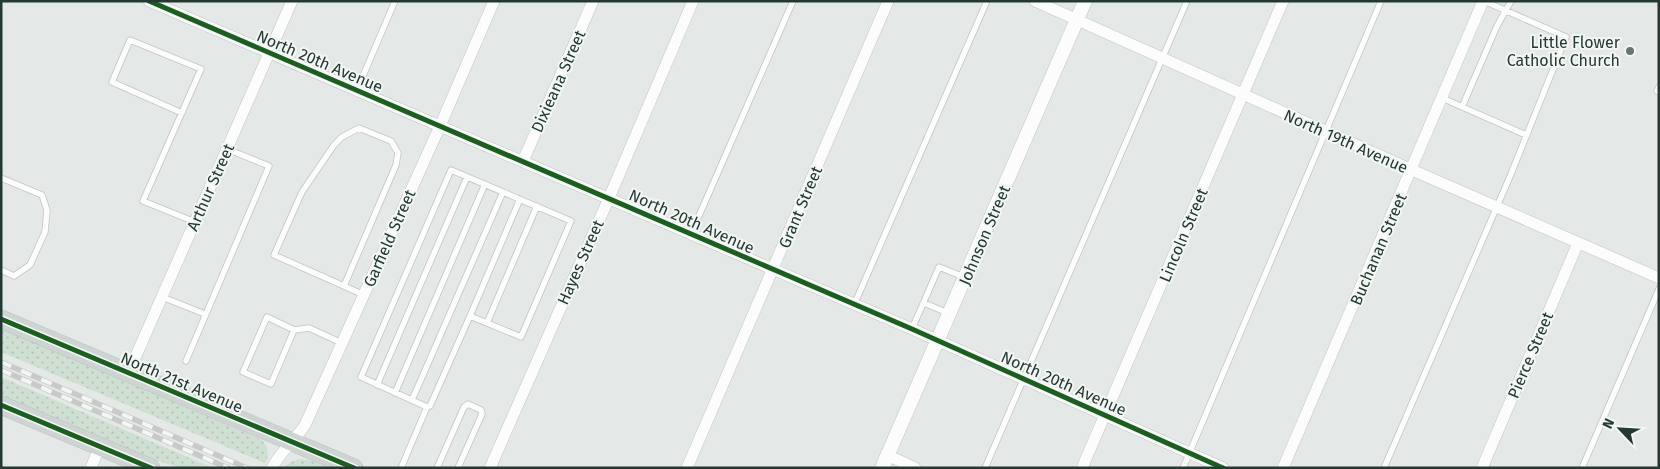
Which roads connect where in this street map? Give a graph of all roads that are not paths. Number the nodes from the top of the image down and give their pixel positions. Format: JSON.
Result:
{"nodes":[{"id":1,"x":149,"y":1,"type":"edge"},
{"id":2,"x":292,"y":1,"type":"edge"},
{"id":3,"x":395,"y":1,"type":"edge"},
{"id":4,"x":494,"y":1,"type":"edge"},
{"id":5,"x":593,"y":1,"type":"edge"},
{"id":6,"x":693,"y":1,"type":"edge"},
{"id":7,"x":793,"y":1,"type":"edge"},
{"id":8,"x":888,"y":1,"type":"edge"},
{"id":9,"x":987,"y":1,"type":"edge"},
{"id":10,"x":1035,"y":1,"type":"edge"},
{"id":11,"x":1085,"y":1,"type":"edge"},
{"id":12,"x":1187,"y":1,"type":"edge"},
{"id":13,"x":1283,"y":1,"type":"edge"},
{"id":14,"x":1381,"y":1,"type":"edge"},
{"id":15,"x":1484,"y":1,"type":"edge"},
{"id":16,"x":1512,"y":1,"type":"edge"},
{"id":17,"x":1506,"y":12,"type":"junction"},
{"id":18,"x":1077,"y":20,"type":"junction"},
{"id":19,"x":270,"y":52,"type":"junction"},
{"id":20,"x":1162,"y":58,"type":"junction"},
{"id":21,"x":357,"y":90,"type":"junction"},
{"id":22,"x":1244,"y":94,"type":"junction"},
{"id":23,"x":1442,"y":98,"type":"junction"},
{"id":24,"x":1462,"y":107,"type":"junction"},
{"id":25,"x":182,"y":113,"type":"junction"},
{"id":26,"x":440,"y":126,"type":"junction"},
{"id":27,"x":1325,"y":131,"type":"junction"},
{"id":28,"x":1526,"y":135,"type":"junction"},
{"id":29,"x":227,"y":149,"type":"junction"},
{"id":30,"x":523,"y":161,"type":"junction"},
{"id":31,"x":1412,"y":170,"type":"junction"},
{"id":32,"x":467,"y":177,"type":"junction"},
{"id":33,"x":1,"y":178,"type":"edge"},
{"id":34,"x":485,"y":184,"type":"junction"},
{"id":35,"x":503,"y":192,"type":"junction"},
{"id":36,"x":609,"y":198,"type":"junction"},
{"id":37,"x":520,"y":199,"type":"junction"},
{"id":38,"x":537,"y":206,"type":"junction"},
{"id":39,"x":1496,"y":207,"type":"junction"},
{"id":40,"x":195,"y":222,"type":"junction"},
{"id":41,"x":691,"y":234,"type":"junction"},
{"id":42,"x":1578,"y":243,"type":"junction"},
{"id":43,"x":1,"y":270,"type":"edge"},
{"id":44,"x":773,"y":270,"type":"junction"},
{"id":45,"x":966,"y":278,"type":"junction"},
{"id":46,"x":1659,"y":278,"type":"edge"},
{"id":47,"x":344,"y":286,"type":"junction"},
{"id":48,"x":1659,"y":289,"type":"edge"},
{"id":49,"x":364,"y":295,"type":"junction"},
{"id":50,"x":162,"y":297,"type":"junction"},
{"id":51,"x":924,"y":303,"type":"junction"},
{"id":52,"x":854,"y":305,"type":"junction"},
{"id":53,"x":206,"y":314,"type":"junction"},
{"id":54,"x":950,"y":314,"type":"junction"},
{"id":55,"x":470,"y":316,"type":"junction"},
{"id":56,"x":1,"y":319,"type":"edge"},
{"id":57,"x":487,"y":323,"type":"junction"},
{"id":58,"x":912,"y":329,"type":"junction"},
{"id":59,"x":294,"y":330,"type":"junction"},
{"id":60,"x":938,"y":341,"type":"junction"},
{"id":61,"x":342,"y":343,"type":"junction"},
{"id":62,"x":186,"y":360,"type":"dead end"},
{"id":63,"x":128,"y":374,"type":"junction"},
{"id":64,"x":1024,"y":379,"type":"junction"},
{"id":65,"x":377,"y":385,"type":"junction"},
{"id":66,"x":395,"y":393,"type":"junction"},
{"id":67,"x":412,"y":400,"type":"junction"},
{"id":68,"x":1,"y":405,"type":"edge"},
{"id":69,"x":427,"y":407,"type":"junction"},
{"id":70,"x":1105,"y":415,"type":"junction"},
{"id":71,"x":293,"y":442,"type":"junction"},
{"id":72,"x":100,"y":445,"type":"junction"},
{"id":73,"x":1189,"y":453,"type":"junction"},
{"id":74,"x":885,"y":462,"type":"edge"},
{"id":75,"x":91,"y":468,"type":"edge"},
{"id":76,"x":151,"y":468,"type":"edge"},
{"id":77,"x":272,"y":468,"type":"edge"},
{"id":78,"x":354,"y":468,"type":"edge"},
{"id":79,"x":401,"y":468,"type":"edge"},
{"id":80,"x":437,"y":468,"type":"edge"},
{"id":81,"x":458,"y":468,"type":"edge"},
{"id":82,"x":490,"y":468,"type":"edge"},
{"id":83,"x":687,"y":468,"type":"edge"},
{"id":84,"x":915,"y":468,"type":"edge"},
{"id":85,"x":985,"y":468,"type":"edge"},
{"id":86,"x":1082,"y":468,"type":"edge"},
{"id":87,"x":1183,"y":468,"type":"edge"},
{"id":88,"x":1223,"y":468,"type":"edge"},
{"id":89,"x":1283,"y":468,"type":"edge"},
{"id":90,"x":1384,"y":468,"type":"edge"},
{"id":91,"x":1482,"y":468,"type":"edge"},
{"id":92,"x":1582,"y":468,"type":"edge"}],
"edges":[{"from":1,"to":19,"type":"street","name":"North 20th Avenue"},
{"from":2,"to":19,"type":"street","name":"Arthur Street"},
{"from":3,"to":21,"type":"lane"},
{"from":4,"to":26,"type":"street","name":"Garfield Street"},
{"from":5,"to":30,"type":"street","name":"Dixieana Street"},
{"from":6,"to":36,"type":"street","name":"Hayes Street"},
{"from":7,"to":41,"type":"lane"},
{"from":8,"to":44,"type":"street","name":"Grant Street"},
{"from":9,"to":52,"type":"lane"},
{"from":10,"to":18,"type":"street","name":"North 19th Avenue"},
{"from":11,"to":18,"type":"street","name":"Johnson Street"},
{"from":12,"to":20,"type":"lane"},
{"from":13,"to":22,"type":"street","name":"Lincoln Street"},
{"from":14,"to":27,"type":"lane"},
{"from":15,"to":17,"type":"lane"},
{"from":15,"to":23,"type":"street","name":"Buchanan Street"},
{"from":16,"to":17,"type":"lane"},
{"from":17,"to":24,"type":"lane"},
{"from":17,"to":28,"type":"lane"},
{"from":18,"to":20,"type":"street","name":"North 19th Avenue"},
{"from":18,"to":45,"type":"street","name":"Johnson Street"},
{"from":19,"to":21,"type":"street","name":"North 20th Avenue"},
{"from":19,"to":29,"type":"street","name":"Arthur Street"},
{"from":20,"to":22,"type":"street","name":"North 19th Avenue"},
{"from":20,"to":64,"type":"lane"},
{"from":21,"to":26,"type":"street","name":"North 20th Avenue"},
{"from":22,"to":27,"type":"street","name":"North 19th Avenue"},
{"from":22,"to":70,"type":"street","name":"Lincoln Street"},
{"from":23,"to":24,"type":"lane"},
{"from":23,"to":31,"type":"street","name":"Buchanan Street"},
{"from":24,"to":28,"type":"lane"},
{"from":25,"to":25,"type":"lane"},
{"from":25,"to":40,"type":"lane"},
{"from":26,"to":30,"type":"street","name":"North 20th Avenue"},
{"from":26,"to":49,"type":"street","name":"Garfield Street"},
{"from":27,"to":31,"type":"street","name":"North 19th Avenue"},
{"from":27,"to":73,"type":"lane"},
{"from":28,"to":39,"type":"lane"},
{"from":29,"to":40,"type":"street","name":"Arthur Street"},
{"from":29,"to":53,"type":"lane"},
{"from":30,"to":36,"type":"street","name":"North 20th Avenue"},
{"from":31,"to":39,"type":"street","name":"North 19th Avenue"},
{"from":31,"to":89,"type":"street","name":"Buchanan Street"},
{"from":32,"to":34,"type":"lane"},
{"from":32,"to":65,"type":"lane"},
{"from":32,"to":65,"type":"lane"},
{"from":33,"to":43,"type":"lane"},
{"from":34,"to":35,"type":"lane"},
{"from":34,"to":66,"type":"lane"},
{"from":35,"to":37,"type":"lane"},
{"from":35,"to":67,"type":"lane"},
{"from":36,"to":41,"type":"street","name":"North 20th Avenue"},
{"from":36,"to":82,"type":"street","name":"Hayes Street"},
{"from":37,"to":38,"type":"lane"},
{"from":37,"to":55,"type":"lane"},
{"from":38,"to":57,"type":"lane"},
{"from":38,"to":57,"type":"lane"},
{"from":39,"to":42,"type":"street","name":"North 19th Avenue"},
{"from":39,"to":90,"type":"lane"},
{"from":40,"to":50,"type":"street","name":"Arthur Street"},
{"from":41,"to":44,"type":"street","name":"North 20th Avenue"},
{"from":42,"to":46,"type":"street","name":"North 19th Avenue"},
{"from":42,"to":91,"type":"street","name":"Pierce Street"},
{"from":44,"to":52,"type":"street","name":"North 20th Avenue"},
{"from":44,"to":83,"type":"street","name":"Grant Street"},
{"from":45,"to":51,"type":"lane"},
{"from":45,"to":54,"type":"street","name":"Johnson Street"},
{"from":47,"to":47,"type":"lane"},
{"from":47,"to":49,"type":"lane"},
{"from":48,"to":92,"type":"lane"},
{"from":49,"to":61,"type":"street","name":"Garfield Street"},
{"from":50,"to":53,"type":"lane"},
{"from":50,"to":63,"type":"street","name":"Arthur Street"},
{"from":51,"to":54,"type":"lane"},
{"from":51,"to":58,"type":"lane"},
{"from":52,"to":58,"type":"street","name":"North 20th Avenue"},
{"from":53,"to":62,"type":"lane"},
{"from":54,"to":60,"type":"street","name":"Johnson Street"},
{"from":55,"to":57,"type":"lane"},
{"from":55,"to":69,"type":"lane"},
{"from":56,"to":63,"type":"main road","name":"North 21st Avenue"},
{"from":58,"to":60,"type":"street","name":"North 20th Avenue"},
{"from":59,"to":59,"type":"lane"},
{"from":59,"to":61,"type":"lane"},
{"from":60,"to":64,"type":"street","name":"North 20th Avenue"},
{"from":60,"to":74,"type":"street","name":"Johnson Street"},
{"from":61,"to":71,"type":"street","name":"Garfield Street"},
{"from":63,"to":71,"type":"main road","name":"North 21st Avenue"},
{"from":64,"to":70,"type":"street","name":"North 20th Avenue"},
{"from":64,"to":85,"type":"lane"},
{"from":65,"to":66,"type":"lane"},
{"from":66,"to":67,"type":"lane"},
{"from":67,"to":69,"type":"lane"},
{"from":68,"to":72,"type":"main road"},
{"from":69,"to":79,"type":"lane"},
{"from":70,"to":73,"type":"street","name":"North 20th Avenue"},
{"from":70,"to":86,"type":"street","name":"Lincoln Street"},
{"from":71,"to":77,"type":"street","name":"Garfield Street"},
{"from":71,"to":78,"type":"main road","name":"North 21st Avenue"},
{"from":72,"to":75,"type":"street"},
{"from":72,"to":76,"type":"main road"},
{"from":73,"to":87,"type":"lane"},
{"from":73,"to":88,"type":"street","name":"North 20th Avenue"},
{"from":74,"to":84,"type":"street"},
{"from":80,"to":81,"type":"lane"}]}
